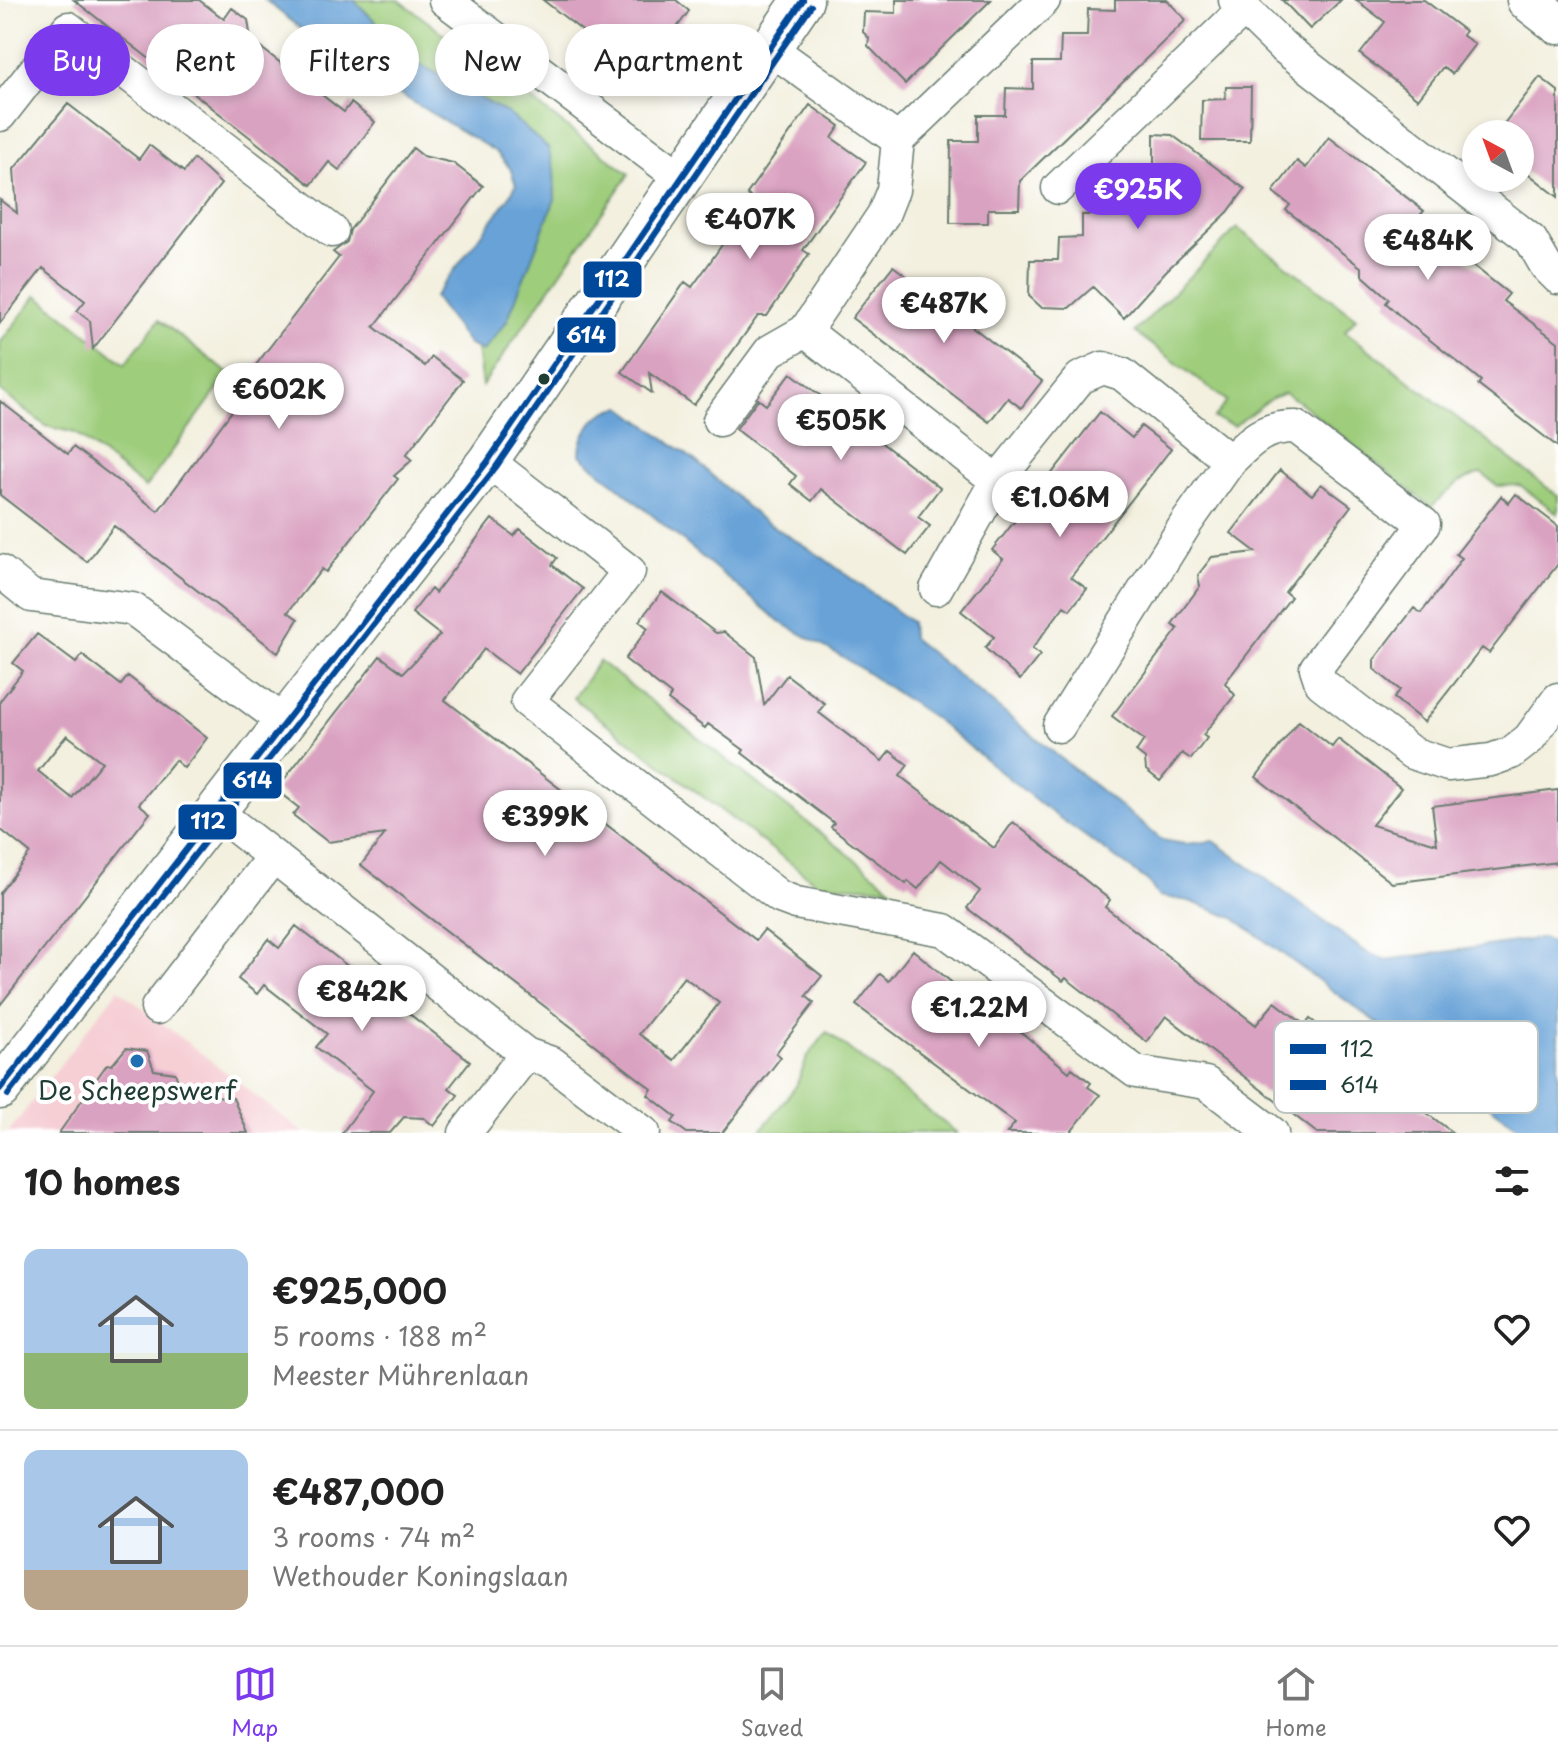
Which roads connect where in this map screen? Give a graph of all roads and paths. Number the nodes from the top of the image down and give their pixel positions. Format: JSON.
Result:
{"nodes":[{"id":1,"x":445,"y":0,"type":"edge"},
{"id":2,"x":803,"y":0,"type":"edge"},
{"id":3,"x":1044,"y":0,"type":"edge"},
{"id":4,"x":1527,"y":0,"type":"edge"},
{"id":5,"x":1239,"y":5,"type":"edge"},
{"id":6,"x":1558,"y":24,"type":"edge"},
{"id":7,"x":771,"y":49,"type":"joint"},
{"id":8,"x":738,"y":96,"type":"edge"},
{"id":9,"x":0,"y":115,"type":"edge"},
{"id":10,"x":898,"y":140,"type":"junction"},
{"id":11,"x":681,"y":178,"type":"junction"},
{"id":12,"x":1058,"y":188,"type":"dead end"},
{"id":13,"x":332,"y":231,"type":"dead end"},
{"id":14,"x":1558,"y":278,"type":"edge"},
{"id":15,"x":805,"y":331,"type":"junction"},
{"id":16,"x":719,"y":420,"type":"dead end"},
{"id":17,"x":488,"y":461,"type":"junction"},
{"id":18,"x":1230,"y":461,"type":"junction"},
{"id":19,"x":997,"y":481,"type":"junction"},
{"id":20,"x":0,"y":571,"type":"edge"},
{"id":21,"x":936,"y":589,"type":"dead end"},
{"id":22,"x":1558,"y":699,"type":"edge"},
{"id":23,"x":283,"y":721,"type":"junction"},
{"id":24,"x":1059,"y":726,"type":"dead end"},
{"id":25,"x":214,"y":810,"type":"junction"},
{"id":26,"x":272,"y":858,"type":"junction"},
{"id":27,"x":157,"y":1008,"type":"dead end"},
{"id":28,"x":526,"y":1054,"type":"junction"},
{"id":29,"x":0,"y":1089,"type":"edge"},
{"id":30,"x":465,"y":1133,"type":"edge"},
{"id":31,"x":644,"y":1133,"type":"edge"},
{"id":32,"x":1272,"y":1133,"type":"edge"}],
"edges":[{"from":1,"to":11,"type":"street"},
{"from":2,"to":7,"type":"street"},
{"from":3,"to":10,"type":"street"},
{"from":4,"to":6,"type":"street"},
{"from":5,"to":12,"type":"street"},
{"from":5,"to":14,"type":"street"},
{"from":7,"to":10,"type":"street"},
{"from":8,"to":11,"type":"street"},
{"from":9,"to":13,"type":"street"},
{"from":10,"to":15,"type":"street"},
{"from":11,"to":17,"type":"street"},
{"from":15,"to":16,"type":"street"},
{"from":15,"to":19,"type":"street"},
{"from":17,"to":23,"type":"street"},
{"from":17,"to":32,"type":"street"},
{"from":18,"to":19,"type":"street"},
{"from":18,"to":22,"type":"street"},
{"from":18,"to":24,"type":"street"},
{"from":19,"to":21,"type":"street"},
{"from":20,"to":23,"type":"street"},
{"from":23,"to":25,"type":"street"},
{"from":25,"to":26,"type":"street"},
{"from":25,"to":29,"type":"street"},
{"from":26,"to":27,"type":"street"},
{"from":26,"to":28,"type":"street"},
{"from":28,"to":30,"type":"street"},
{"from":28,"to":31,"type":"street"}]}
